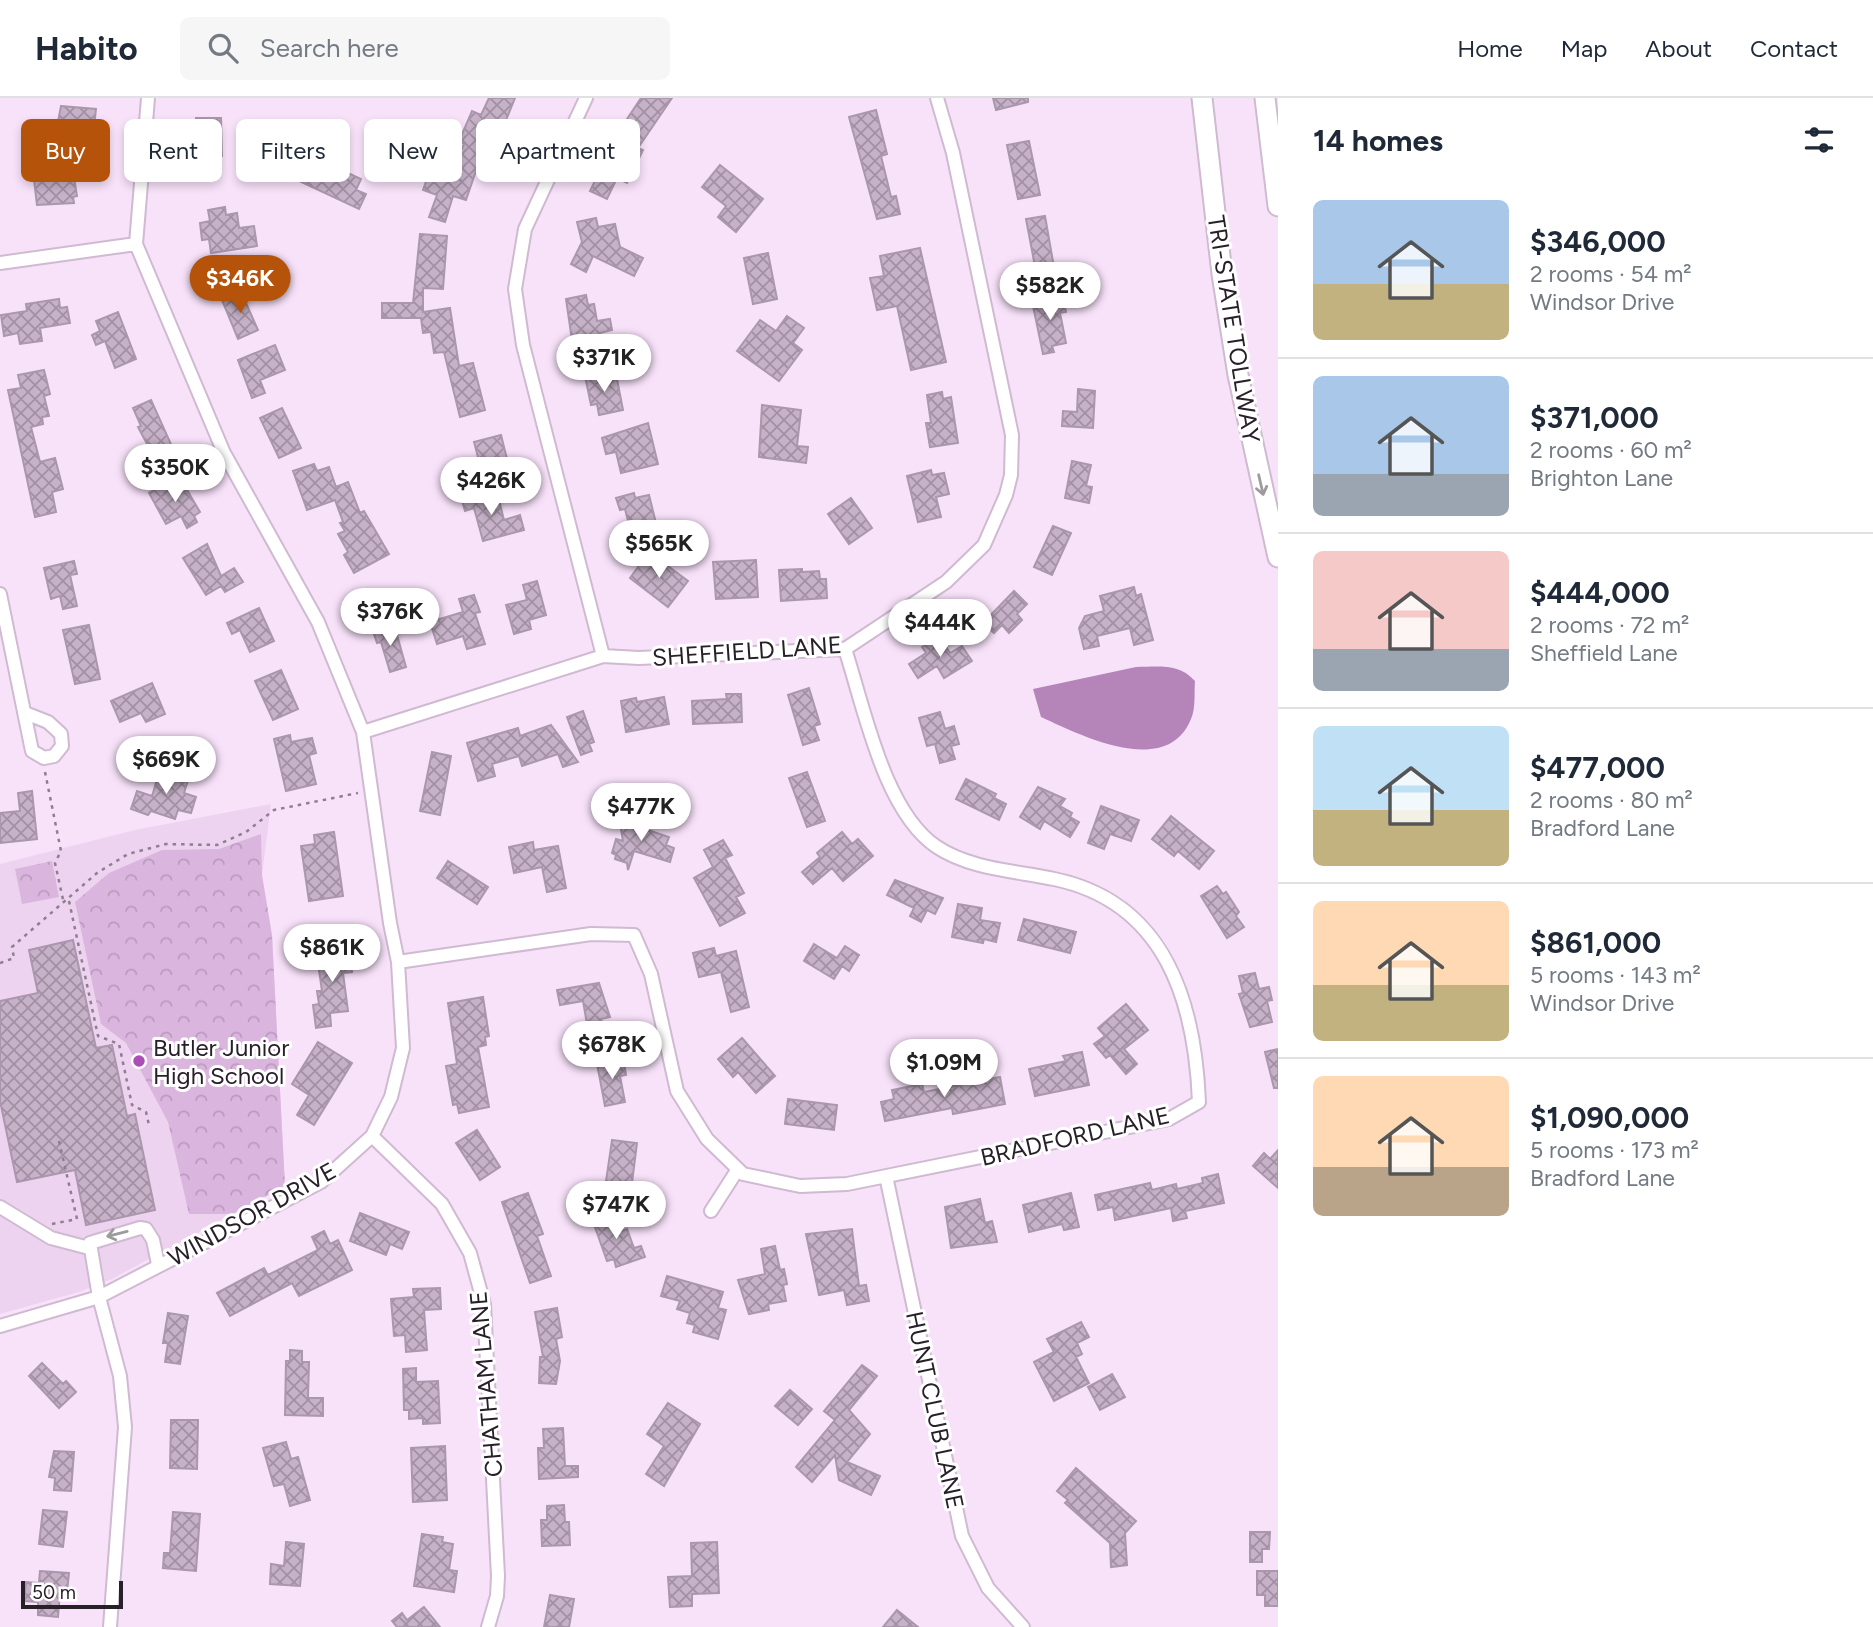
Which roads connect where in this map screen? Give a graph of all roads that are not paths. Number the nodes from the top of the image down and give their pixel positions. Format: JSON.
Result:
{"nodes":[{"id":1,"x":149,"y":98,"type":"edge"},
{"id":2,"x":586,"y":98,"type":"edge"},
{"id":3,"x":937,"y":98,"type":"edge"},
{"id":4,"x":1190,"y":98,"type":"edge"},
{"id":5,"x":1202,"y":98,"type":"edge"},
{"id":6,"x":1265,"y":98,"type":"edge"},
{"id":7,"x":1278,"y":206,"type":"edge"},
{"id":8,"x":136,"y":244,"type":"junction"},
{"id":9,"x":0,"y":263,"type":"edge"},
{"id":10,"x":1222,"y":274,"type":"junction"},
{"id":11,"x":1278,"y":557,"type":"edge"},
{"id":12,"x":0,"y":594,"type":"edge"},
{"id":13,"x":845,"y":649,"type":"junction"},
{"id":14,"x":603,"y":656,"type":"junction"},
{"id":15,"x":25,"y":713,"type":"junction"},
{"id":16,"x":363,"y":732,"type":"junction"},
{"id":17,"x":398,"y":962,"type":"junction"},
{"id":18,"x":372,"y":1136,"type":"junction"},
{"id":19,"x":738,"y":1169,"type":"junction"},
{"id":20,"x":886,"y":1176,"type":"junction"},
{"id":21,"x":0,"y":1207,"type":"edge"},
{"id":22,"x":710,"y":1211,"type":"dead end"},
{"id":23,"x":89,"y":1248,"type":"junction"},
{"id":24,"x":159,"y":1264,"type":"junction"},
{"id":25,"x":99,"y":1297,"type":"junction"},
{"id":26,"x":0,"y":1326,"type":"edge"},
{"id":27,"x":110,"y":1627,"type":"edge"},
{"id":28,"x":488,"y":1627,"type":"edge"},
{"id":29,"x":1023,"y":1627,"type":"edge"}],
"edges":[{"from":1,"to":8,"type":"street","name":"WINDSOR DRIVE"},
{"from":2,"to":14,"type":"street"},
{"from":3,"to":13,"type":"street","name":"SHEFFIELD LANE"},
{"from":4,"to":10,"type":"highway"},
{"from":5,"to":10,"type":"highway","name":"TRI-STATE TOLLWAY"},
{"from":6,"to":7,"type":"highway"},
{"from":8,"to":9,"type":"street"},
{"from":8,"to":16,"type":"street","name":"WINDSOR DRIVE"},
{"from":10,"to":11,"type":"highway","name":"TRI-STATE TOLLWAY","one_way":true},
{"from":12,"to":15,"type":"street"},
{"from":13,"to":14,"type":"street","name":"SHEFFIELD LANE"},
{"from":13,"to":20,"type":"street","name":"BRADFORD LANE"},
{"from":14,"to":16,"type":"street","name":"SHEFFIELD LANE"},
{"from":15,"to":15,"type":"street"},
{"from":16,"to":17,"type":"street","name":"WINDSOR DRIVE"},
{"from":17,"to":18,"type":"street","name":"WINDSOR DRIVE"},
{"from":17,"to":19,"type":"street","name":"BRADFORD LANE"},
{"from":18,"to":24,"type":"street","name":"WINDSOR DRIVE"},
{"from":18,"to":28,"type":"street","name":"CHATHAM LANE"},
{"from":19,"to":20,"type":"street","name":"BRADFORD LANE"},
{"from":19,"to":22,"type":"street"},
{"from":20,"to":29,"type":"street","name":"HUNT CLUB LANE"},
{"from":21,"to":23,"type":"street"},
{"from":24,"to":23,"type":"street","one_way":true},
{"from":23,"to":25,"type":"street"},
{"from":24,"to":25,"type":"street","name":"WINDSOR DRIVE"},
{"from":25,"to":26,"type":"street","name":"WINDSOR DRIVE"},
{"from":25,"to":27,"type":"street"}]}
